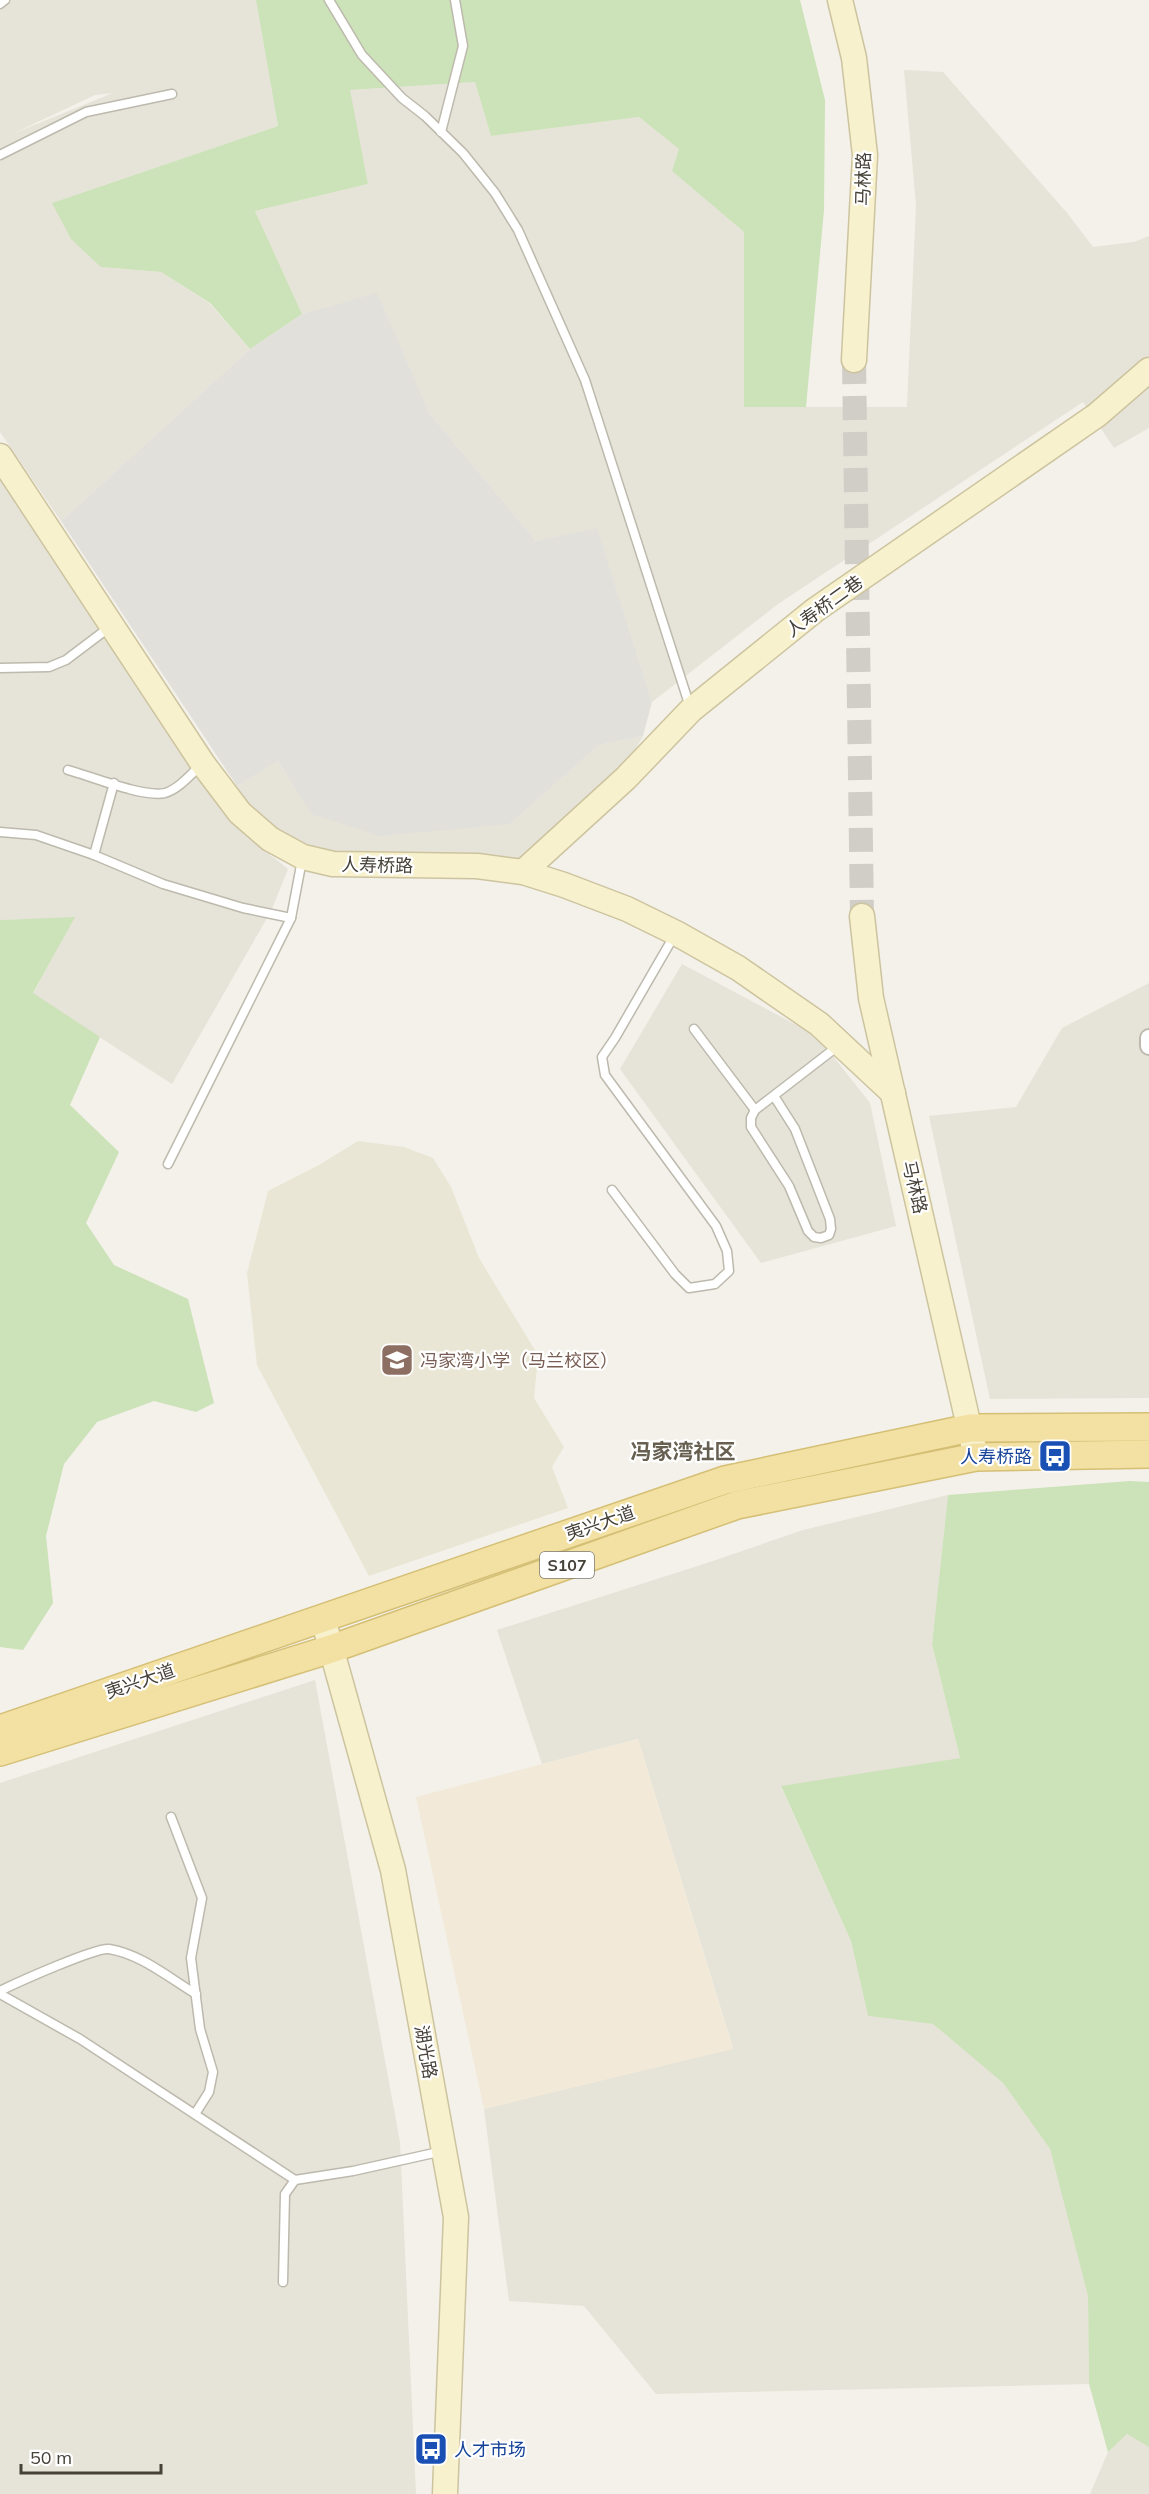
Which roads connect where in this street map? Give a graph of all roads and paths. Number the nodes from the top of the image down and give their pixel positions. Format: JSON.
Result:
{"nodes":[{"id":1,"x":5,"y":0,"type":"edge"},
{"id":2,"x":329,"y":0,"type":"edge"},
{"id":3,"x":455,"y":0,"type":"edge"},
{"id":4,"x":840,"y":0,"type":"edge"},
{"id":5,"x":0,"y":4,"type":"edge"},
{"id":6,"x":172,"y":94,"type":"dead end"},
{"id":7,"x":441,"y":132,"type":"junction"},
{"id":8,"x":0,"y":155,"type":"edge"},
{"id":9,"x":854,"y":360,"type":"tunnel mouth"},
{"id":10,"x":1149,"y":370,"type":"edge"},
{"id":11,"x":0,"y":456,"type":"edge"},
{"id":12,"x":112,"y":626,"type":"junction"},
{"id":13,"x":0,"y":668,"type":"edge"},
{"id":14,"x":691,"y":711,"type":"junction"},
{"id":15,"x":203,"y":764,"type":"junction"},
{"id":16,"x":68,"y":770,"type":"dead end"},
{"id":17,"x":114,"y":783,"type":"junction"},
{"id":18,"x":0,"y":832,"type":"edge"},
{"id":19,"x":94,"y":855,"type":"junction"},
{"id":20,"x":303,"y":857,"type":"junction"},
{"id":21,"x":523,"y":872,"type":"junction"},
{"id":22,"x":862,"y":916,"type":"tunnel mouth"},
{"id":23,"x":291,"y":918,"type":"junction"},
{"id":24,"x":676,"y":933,"type":"junction"},
{"id":25,"x":694,"y":1029,"type":"dead end"},
{"id":26,"x":1149,"y":1038,"type":"edge"},
{"id":27,"x":840,"y":1044,"type":"junction"},
{"id":28,"x":1149,"y":1046,"type":"edge"},
{"id":29,"x":893,"y":1093,"type":"junction"},
{"id":30,"x":774,"y":1096,"type":"junction"},
{"id":31,"x":755,"y":1110,"type":"junction"},
{"id":32,"x":168,"y":1164,"type":"dead end"},
{"id":33,"x":612,"y":1190,"type":"dead end"},
{"id":34,"x":1149,"y":1427,"type":"edge"},
{"id":35,"x":970,"y":1428,"type":"junction"},
{"id":36,"x":1149,"y":1454,"type":"edge"},
{"id":37,"x":976,"y":1457,"type":"junction"},
{"id":38,"x":323,"y":1619,"type":"junction"},
{"id":39,"x":331,"y":1648,"type":"junction"},
{"id":40,"x":0,"y":1729,"type":"edge"},
{"id":41,"x":0,"y":1752,"type":"edge"},
{"id":42,"x":171,"y":1817,"type":"dead end"},
{"id":43,"x":0,"y":1993,"type":"edge"},
{"id":44,"x":196,"y":1994,"type":"junction"},
{"id":45,"x":195,"y":2114,"type":"junction"},
{"id":46,"x":444,"y":2151,"type":"junction"},
{"id":47,"x":296,"y":2180,"type":"junction"},
{"id":48,"x":283,"y":2282,"type":"dead end"},
{"id":49,"x":445,"y":2494,"type":"edge"}],
"edges":[{"from":1,"to":5,"type":"lane"},
{"from":2,"to":7,"type":"lane"},
{"from":3,"to":7,"type":"lane"},
{"from":4,"to":9,"type":"street","name":"马林路"},
{"from":6,"to":8,"type":"lane"},
{"from":7,"to":14,"type":"lane"},
{"from":10,"to":14,"type":"street","name":"人寿桥二巷"},
{"from":11,"to":12,"type":"street","name":"人寿桥路"},
{"from":12,"to":13,"type":"lane"},
{"from":12,"to":15,"type":"street","name":"人寿桥路"},
{"from":14,"to":21,"type":"street","name":"人寿桥二巷"},
{"from":15,"to":17,"type":"lane"},
{"from":15,"to":20,"type":"street","name":"人寿桥路"},
{"from":16,"to":17,"type":"lane"},
{"from":17,"to":19,"type":"lane"},
{"from":18,"to":19,"type":"lane"},
{"from":19,"to":23,"type":"lane"},
{"from":20,"to":21,"type":"street","name":"人寿桥路"},
{"from":20,"to":23,"type":"lane"},
{"from":21,"to":24,"type":"street","name":"人寿桥路"},
{"from":22,"to":29,"type":"street","name":"马林路"},
{"from":23,"to":32,"type":"lane"},
{"from":24,"to":27,"type":"street","name":"人寿桥路"},
{"from":24,"to":33,"type":"lane"},
{"from":25,"to":31,"type":"lane"},
{"from":26,"to":28,"type":"street"},
{"from":27,"to":29,"type":"street","name":"人寿桥路"},
{"from":27,"to":30,"type":"lane"},
{"from":29,"to":35,"type":"street","name":"马林路"},
{"from":30,"to":31,"type":"lane"},
{"from":30,"to":31,"type":"lane"},
{"from":34,"to":35,"type":"main road","name":"夷兴大道"},
{"from":35,"to":37,"type":"street","name":"马林路"},
{"from":35,"to":38,"type":"main road","name":"夷兴大道"},
{"from":36,"to":37,"type":"main road","name":"夷兴大道","number":"S107"},
{"from":37,"to":39,"type":"main road","name":"夷兴大道","number":"S107"},
{"from":38,"to":39,"type":"street","name":"湖光路"},
{"from":38,"to":40,"type":"main road","name":"夷兴大道"},
{"from":39,"to":41,"type":"main road","name":"夷兴大道","number":"S107"},
{"from":39,"to":46,"type":"street","name":"湖光路"},
{"from":42,"to":44,"type":"lane"},
{"from":43,"to":44,"type":"lane"},
{"from":43,"to":45,"type":"lane"},
{"from":44,"to":45,"type":"lane"},
{"from":45,"to":47,"type":"lane"},
{"from":46,"to":47,"type":"lane"},
{"from":46,"to":49,"type":"street","name":"湖光路"},
{"from":47,"to":48,"type":"lane"}]}
